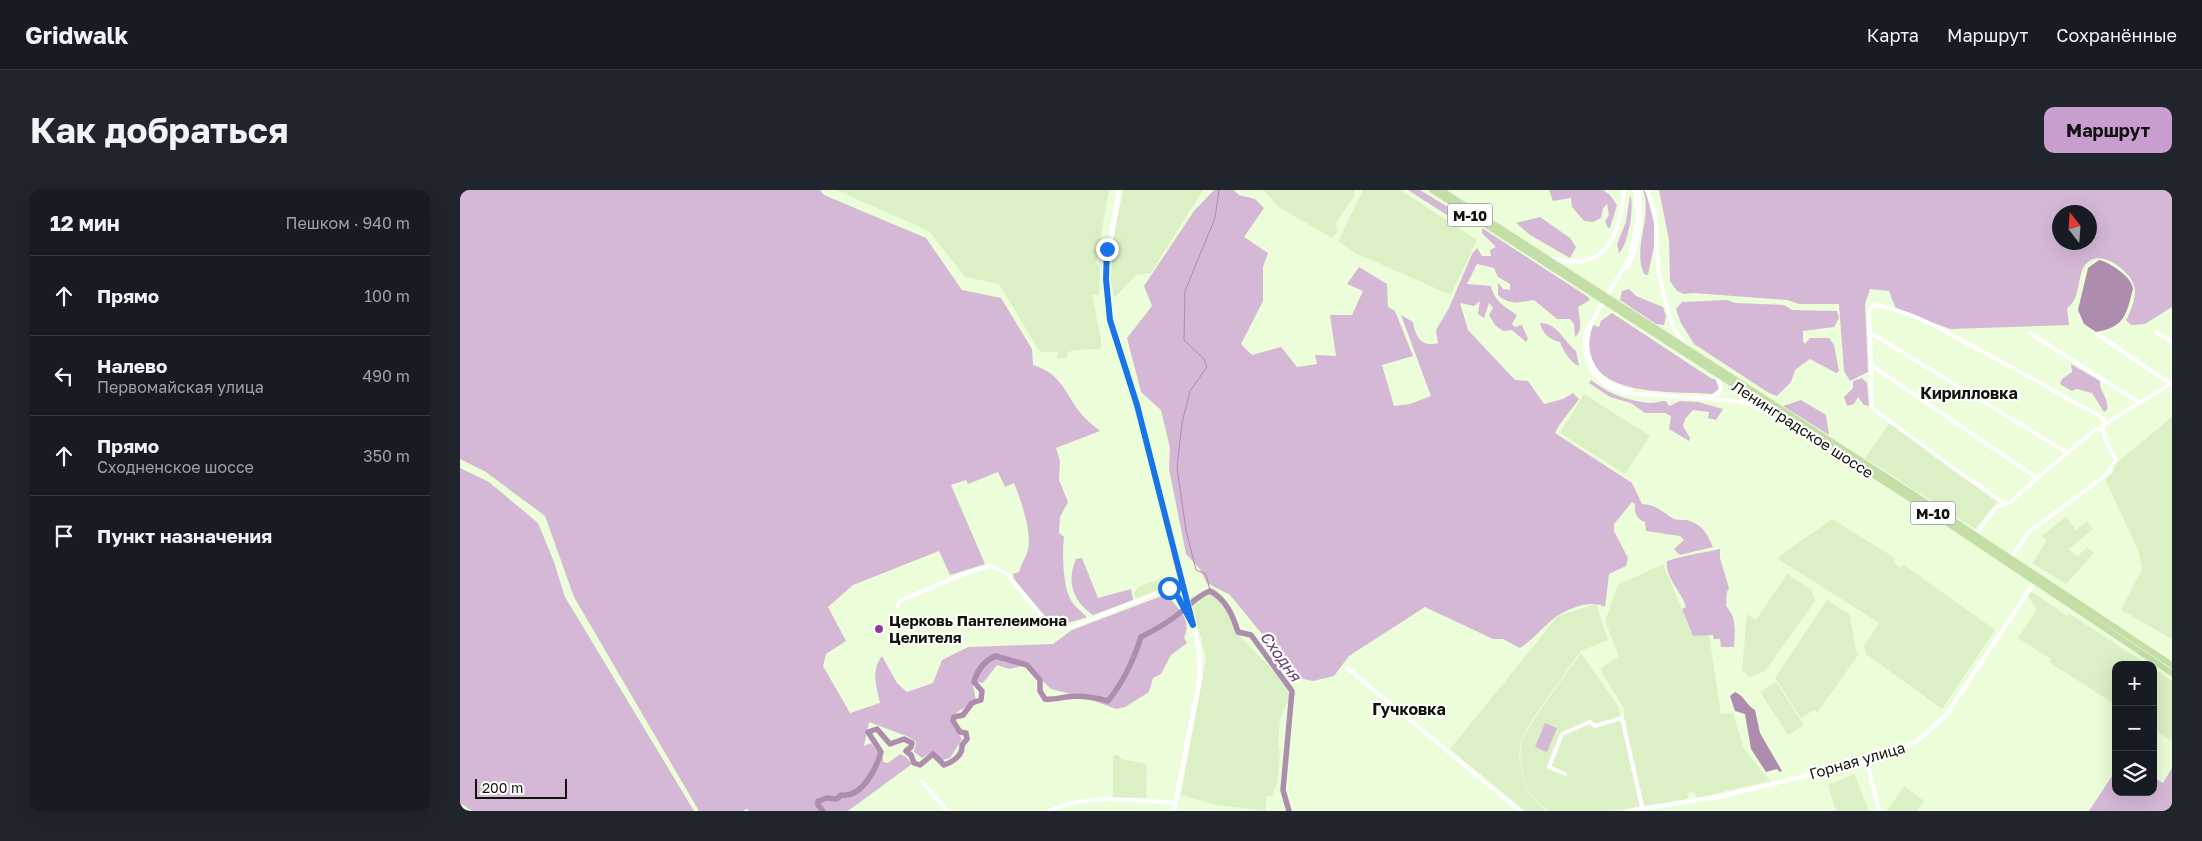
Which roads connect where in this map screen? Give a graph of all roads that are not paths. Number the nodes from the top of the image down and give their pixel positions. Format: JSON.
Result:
{"nodes":[{"id":1,"x":1118,"y":190,"type":"edge"},
{"id":2,"x":1432,"y":190,"type":"edge"},
{"id":3,"x":1441,"y":190,"type":"edge"},
{"id":4,"x":1624,"y":190,"type":"edge"},
{"id":5,"x":1637,"y":190,"type":"edge"},
{"id":6,"x":1647,"y":190,"type":"edge"},
{"id":7,"x":1545,"y":256,"type":"junction"},
{"id":8,"x":1593,"y":320,"type":"junction"},
{"id":9,"x":1870,"y":332,"type":"junction"},
{"id":10,"x":2030,"y":332,"type":"dead end"},
{"id":11,"x":2156,"y":332,"type":"dead end"},
{"id":12,"x":2097,"y":334,"type":"dead end"},
{"id":13,"x":2172,"y":342,"type":"edge"},
{"id":14,"x":1693,"y":352,"type":"junction"},
{"id":15,"x":1871,"y":366,"type":"junction"},
{"id":16,"x":1712,"y":371,"type":"junction"},
{"id":17,"x":2172,"y":384,"type":"edge"},
{"id":18,"x":2140,"y":403,"type":"junction"},
{"id":19,"x":1787,"y":420,"type":"junction"},
{"id":20,"x":2104,"y":427,"type":"junction"},
{"id":21,"x":2066,"y":452,"type":"junction"},
{"id":22,"x":2037,"y":478,"type":"junction"},
{"id":23,"x":2005,"y":504,"type":"junction"},
{"id":24,"x":1976,"y":536,"type":"junction"},
{"id":25,"x":2011,"y":558,"type":"junction"},
{"id":26,"x":2036,"y":580,"type":"junction"},
{"id":27,"x":897,"y":606,"type":"dead end"},
{"id":28,"x":1189,"y":613,"type":"junction"},
{"id":29,"x":2158,"y":660,"type":"junction"},
{"id":30,"x":2172,"y":665,"type":"edge"},
{"id":31,"x":1347,"y":668,"type":"dead end"},
{"id":32,"x":2172,"y":673,"type":"edge"},
{"id":33,"x":1867,"y":760,"type":"junction"},
{"id":34,"x":1564,"y":774,"type":"dead end"},
{"id":35,"x":922,"y":781,"type":"dead end"},
{"id":36,"x":1175,"y":803,"type":"junction"},
{"id":37,"x":1057,"y":809,"type":"edge"},
{"id":38,"x":1643,"y":810,"type":"edge"},
{"id":39,"x":947,"y":811,"type":"edge"},
{"id":40,"x":1050,"y":811,"type":"edge"},
{"id":41,"x":1174,"y":811,"type":"edge"},
{"id":42,"x":1520,"y":811,"type":"edge"},
{"id":43,"x":1628,"y":811,"type":"edge"},
{"id":44,"x":1879,"y":811,"type":"edge"}],
"edges":[{"from":1,"to":28,"type":"main road"},
{"from":2,"to":16,"type":"highway","name":"Ленинградское шоссе","number":"М-10"},
{"from":3,"to":7,"type":"highway","name":"Ленинградское шоссе","number":"М-10"},
{"from":4,"to":7,"type":"street"},
{"from":5,"to":8,"type":"street"},
{"from":6,"to":14,"type":"street"},
{"from":7,"to":14,"type":"highway","name":"Ленинградское шоссе","number":"М-10"},
{"from":8,"to":16,"type":"street"},
{"from":8,"to":19,"type":"street"},
{"from":9,"to":15,"type":"street"},
{"from":9,"to":20,"type":"street"},
{"from":9,"to":21,"type":"street"},
{"from":10,"to":18,"type":"street"},
{"from":11,"to":13,"type":"street"},
{"from":12,"to":17,"type":"street"},
{"from":14,"to":24,"type":"highway","name":"Ленинградское шоссе","number":"М-10"},
{"from":15,"to":22,"type":"street"},
{"from":15,"to":23,"type":"street"},
{"from":16,"to":19,"type":"highway","name":"Ленинградское шоссе","number":"М-10"},
{"from":17,"to":18,"type":"street"},
{"from":18,"to":20,"type":"street"},
{"from":19,"to":26,"type":"highway","name":"Ленинградское шоссе","number":"М-10"},
{"from":20,"to":21,"type":"street"},
{"from":20,"to":25,"type":"street"},
{"from":21,"to":22,"type":"street"},
{"from":22,"to":23,"type":"street"},
{"from":23,"to":24,"type":"street"},
{"from":24,"to":25,"type":"highway","name":"Ленинградское шоссе","number":"М-10"},
{"from":25,"to":29,"type":"highway","name":"Ленинградское шоссе","number":"М-10"},
{"from":26,"to":29,"type":"highway","name":"Ленинградское шоссе","number":"М-10"},
{"from":26,"to":33,"type":"street","name":"Горная улица"},
{"from":27,"to":28,"type":"street"},
{"from":28,"to":36,"type":"main road"},
{"from":29,"to":30,"type":"highway","name":"Ленинградское шоссе"},
{"from":29,"to":32,"type":"highway","name":"Ленинградское шоссе"},
{"from":31,"to":42,"type":"street"},
{"from":33,"to":38,"type":"street","name":"Горная улица"},
{"from":33,"to":44,"type":"street"},
{"from":34,"to":38,"type":"street"},
{"from":35,"to":39,"type":"street"},
{"from":36,"to":37,"type":"street"},
{"from":36,"to":41,"type":"main road"},
{"from":37,"to":40,"type":"street"},
{"from":38,"to":43,"type":"street","name":"Горная улица"}]}
